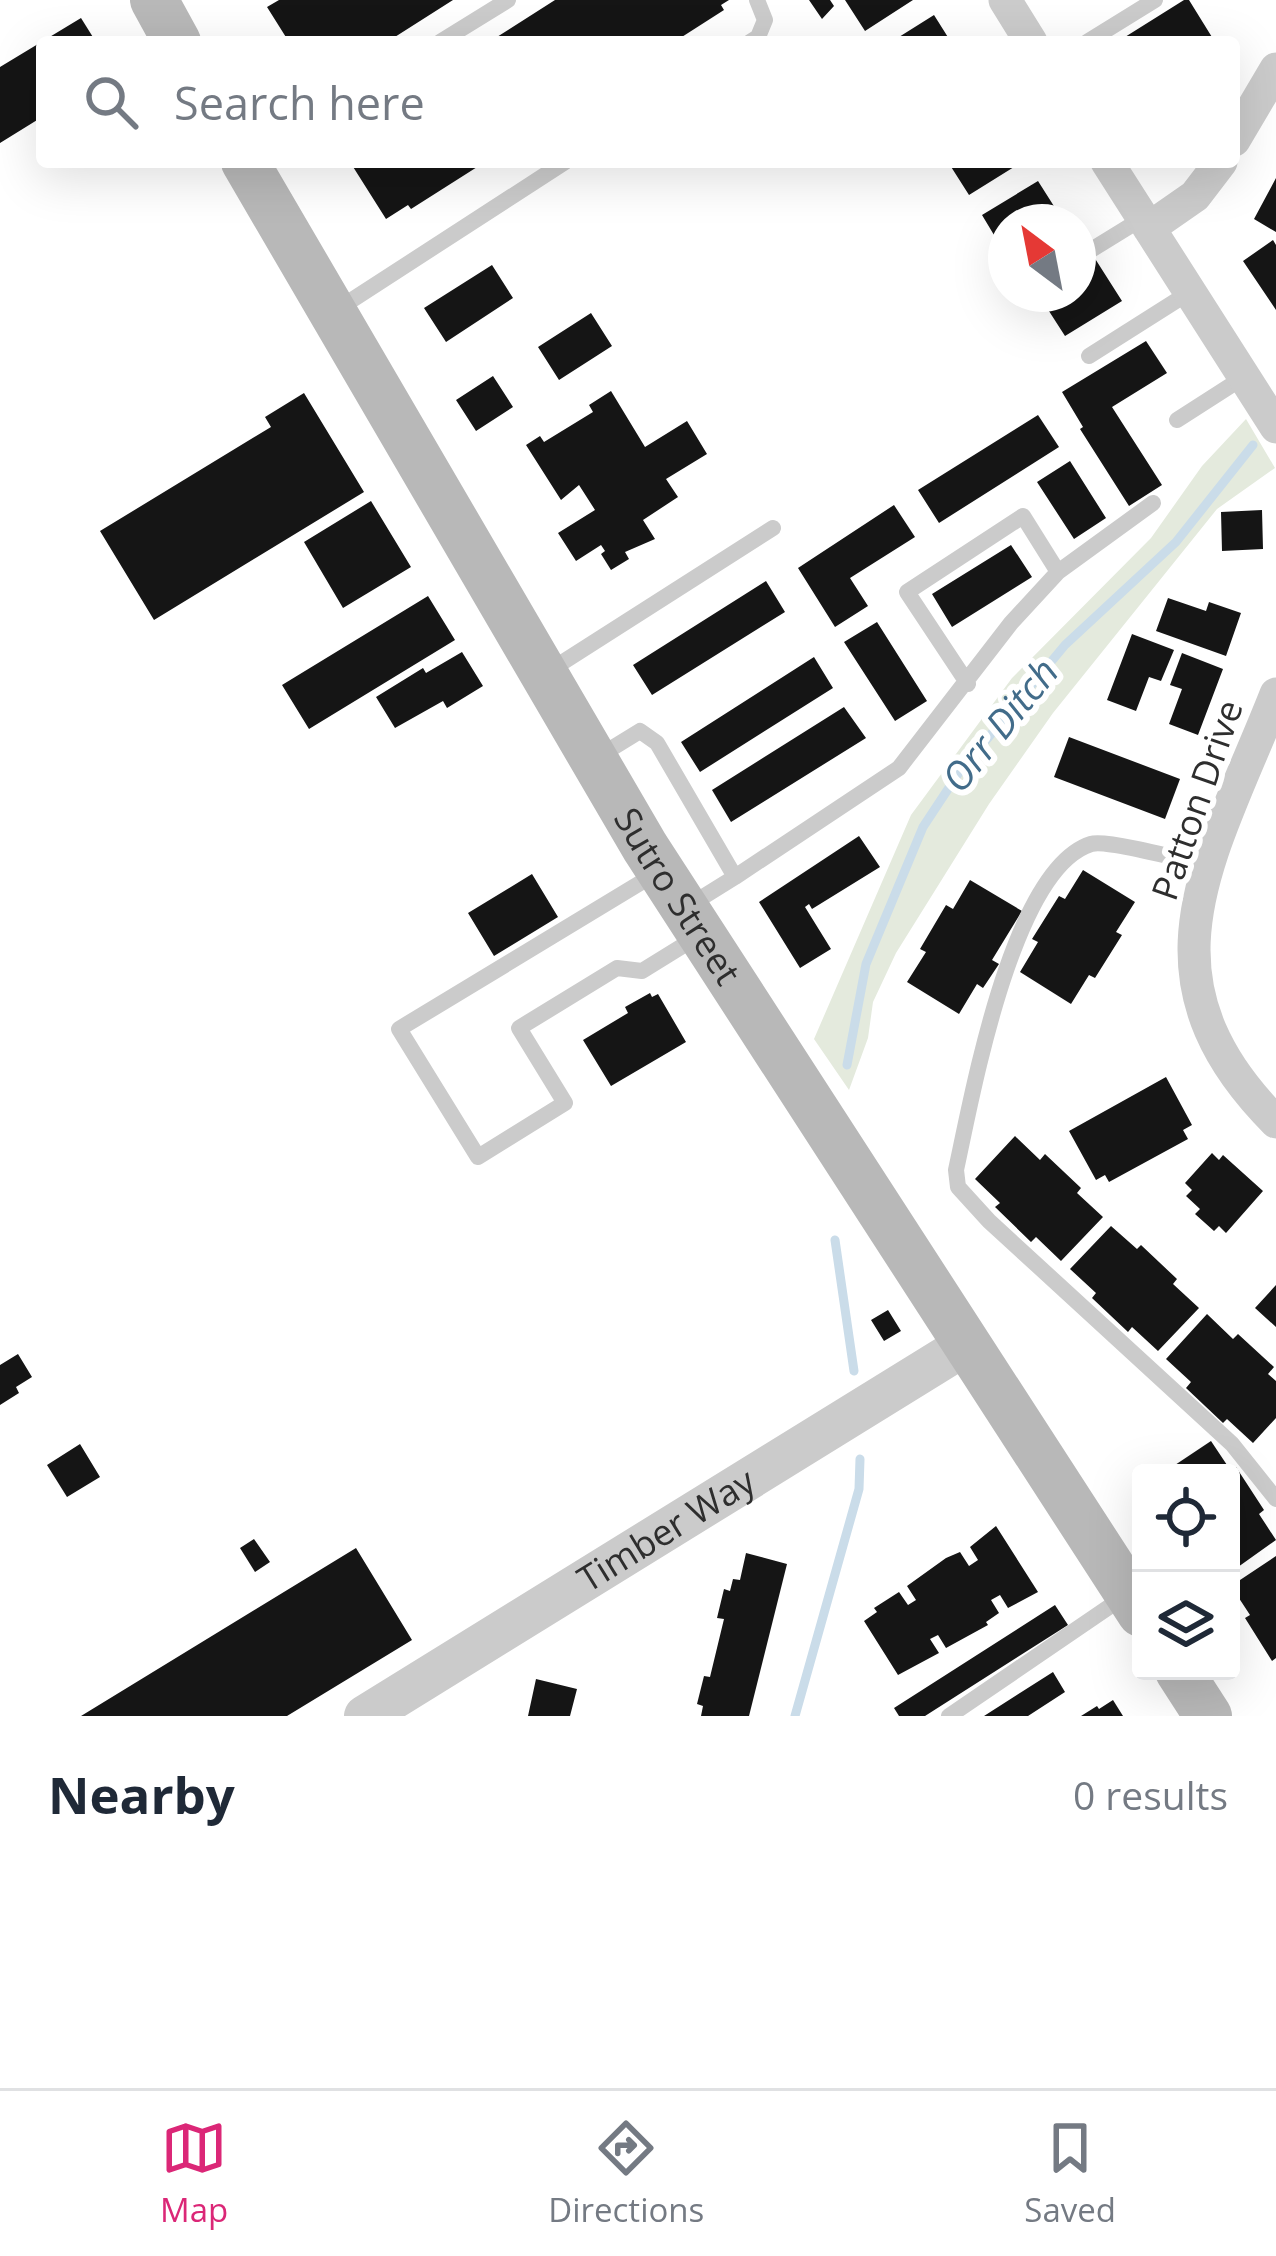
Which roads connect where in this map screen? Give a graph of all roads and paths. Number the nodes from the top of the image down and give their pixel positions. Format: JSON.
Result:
{"nodes":[{"id":1,"x":508,"y":0,"type":"edge"},
{"id":2,"x":758,"y":0,"type":"edge"},
{"id":3,"x":1005,"y":0,"type":"edge"},
{"id":4,"x":1155,"y":0,"type":"edge"},
{"id":5,"x":450,"y":36,"type":"edge"},
{"id":6,"x":758,"y":36,"type":"edge"},
{"id":7,"x":1027,"y":36,"type":"edge"},
{"id":8,"x":1098,"y":36,"type":"edge"},
{"id":9,"x":1276,"y":69,"type":"edge"},
{"id":10,"x":1240,"y":130,"type":"edge"},
{"id":11,"x":250,"y":168,"type":"edge"},
{"id":12,"x":557,"y":168,"type":"edge"},
{"id":13,"x":1111,"y":168,"type":"edge"},
{"id":14,"x":1217,"y":168,"type":"edge"},
{"id":15,"x":1146,"y":223,"type":"junction"},
{"id":16,"x":1096,"y":249,"type":"edge"},
{"id":17,"x":1190,"y":292,"type":"junction"},
{"id":18,"x":334,"y":311,"type":"junction"},
{"id":19,"x":1089,"y":356,"type":"dead end"},
{"id":20,"x":1244,"y":376,"type":"junction"},
{"id":21,"x":1177,"y":420,"type":"dead end"},
{"id":22,"x":1276,"y":427,"type":"edge"},
{"id":23,"x":1153,"y":503,"type":"dead end"},
{"id":24,"x":773,"y":528,"type":"dead end"},
{"id":25,"x":1058,"y":572,"type":"junction"},
{"id":26,"x":544,"y":674,"type":"junction"},
{"id":27,"x":968,"y":684,"type":"junction"},
{"id":28,"x":1276,"y":694,"type":"edge"},
{"id":29,"x":593,"y":759,"type":"junction"},
{"id":30,"x":1209,"y":866,"type":"junction"},
{"id":31,"x":735,"y":877,"type":"junction"},
{"id":32,"x":682,"y":904,"type":"junction"},
{"id":33,"x":1276,"y":1122,"type":"edge"},
{"id":34,"x":967,"y":1344,"type":"junction"},
{"id":35,"x":1276,"y":1498,"type":"edge"},
{"id":36,"x":1132,"y":1599,"type":"edge"},
{"id":37,"x":1132,"y":1606,"type":"edge"},
{"id":38,"x":1184,"y":1680,"type":"edge"},
{"id":39,"x":364,"y":1716,"type":"edge"},
{"id":40,"x":949,"y":1716,"type":"edge"},
{"id":41,"x":1208,"y":1716,"type":"edge"}],
"edges":[{"from":1,"to":5,"type":"lane"},
{"from":2,"to":6,"type":"lane"},
{"from":3,"to":7,"type":"street"},
{"from":4,"to":8,"type":"lane"},
{"from":9,"to":10,"type":"street"},
{"from":11,"to":18,"type":"main road","name":"Sutro Street"},
{"from":12,"to":18,"type":"lane"},
{"from":13,"to":15,"type":"street"},
{"from":14,"to":15,"type":"street"},
{"from":15,"to":16,"type":"lane"},
{"from":15,"to":17,"type":"street"},
{"from":17,"to":19,"type":"lane"},
{"from":17,"to":20,"type":"street"},
{"from":18,"to":26,"type":"main road","name":"Sutro Street"},
{"from":20,"to":21,"type":"lane"},
{"from":20,"to":22,"type":"street"},
{"from":23,"to":25,"type":"lane"},
{"from":24,"to":26,"type":"lane"},
{"from":25,"to":27,"type":"lane"},
{"from":25,"to":27,"type":"lane"},
{"from":26,"to":29,"type":"main road","name":"Sutro Street"},
{"from":27,"to":31,"type":"lane"},
{"from":28,"to":30,"type":"street","name":"Patton Drive"},
{"from":29,"to":31,"type":"lane"},
{"from":29,"to":32,"type":"main road","name":"Sutro Street"},
{"from":30,"to":33,"type":"street","name":"Patton Drive"},
{"from":30,"to":35,"type":"lane"},
{"from":31,"to":32,"type":"lane"},
{"from":32,"to":32,"type":"lane"},
{"from":32,"to":34,"type":"main road","name":"Sutro Street"},
{"from":34,"to":36,"type":"main road","name":"Sutro Street"},
{"from":34,"to":39,"type":"street","name":"Timber Way"},
{"from":37,"to":40,"type":"lane"},
{"from":38,"to":41,"type":"main road"}]}
